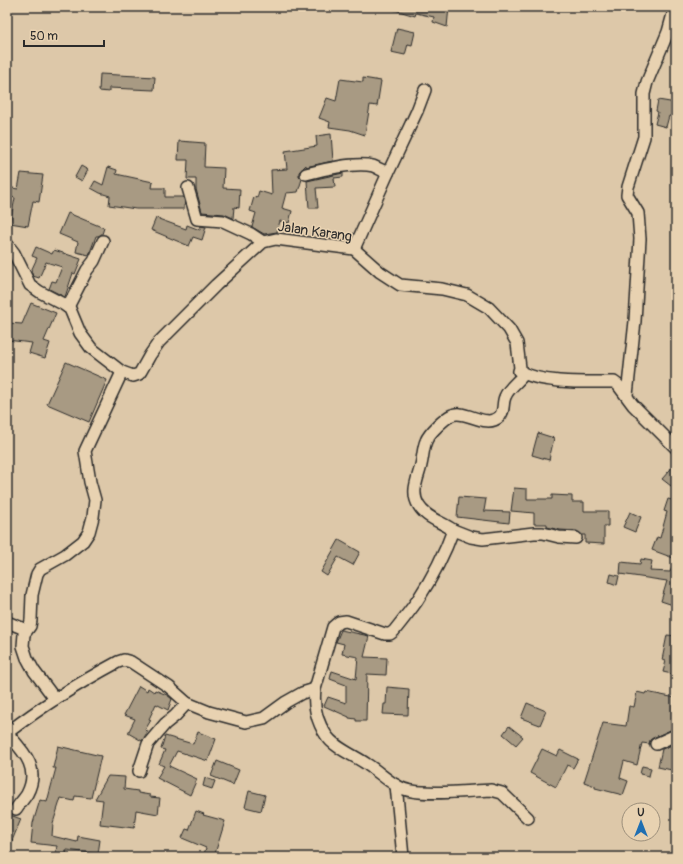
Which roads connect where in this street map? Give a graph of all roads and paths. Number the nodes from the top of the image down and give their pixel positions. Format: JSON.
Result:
{"nodes":[{"id":1,"x":675,"y":7,"type":"edge"},
{"id":2,"x":672,"y":33,"type":"edge"},
{"id":3,"x":425,"y":90,"type":"dead end"},
{"id":4,"x":388,"y":173,"type":"junction"},
{"id":5,"x":306,"y":174,"type":"dead end"},
{"id":6,"x":188,"y":188,"type":"dead end"},
{"id":7,"x":103,"y":241,"type":"dead end"},
{"id":8,"x":262,"y":242,"type":"junction"},
{"id":9,"x":7,"y":244,"type":"edge"},
{"id":10,"x":354,"y":249,"type":"junction"},
{"id":11,"x":68,"y":307,"type":"junction"},
{"id":12,"x":122,"y":372,"type":"junction"},
{"id":13,"x":524,"y":374,"type":"junction"},
{"id":14,"x":627,"y":395,"type":"junction"},
{"id":15,"x":676,"y":448,"type":"edge"},
{"id":16,"x":453,"y":530,"type":"junction"},
{"id":17,"x":576,"y":538,"type":"dead end"},
{"id":18,"x":7,"y":622,"type":"edge"},
{"id":19,"x":27,"y":630,"type":"junction"},
{"id":20,"x":315,"y":689,"type":"junction"},
{"id":21,"x":55,"y":699,"type":"junction"},
{"id":22,"x":187,"y":703,"type":"junction"},
{"id":23,"x":7,"y":733,"type":"edge"},
{"id":24,"x":676,"y":735,"type":"edge"},
{"id":25,"x":656,"y":744,"type":"dead end"},
{"id":26,"x":139,"y":771,"type":"dead end"},
{"id":27,"x":396,"y":785,"type":"junction"},
{"id":28,"x":16,"y":809,"type":"dead end"},
{"id":29,"x":528,"y":818,"type":"dead end"},
{"id":30,"x":403,"y":857,"type":"edge"}],
"edges":[{"from":1,"to":2,"type":"street"},
{"from":2,"to":14,"type":"street"},
{"from":3,"to":4,"type":"street"},
{"from":4,"to":5,"type":"street"},
{"from":4,"to":10,"type":"street"},
{"from":6,"to":8,"type":"street"},
{"from":7,"to":11,"type":"street"},
{"from":8,"to":10,"type":"street","name":"Jalan Karang"},
{"from":8,"to":12,"type":"street","name":"Jalan Karang"},
{"from":9,"to":11,"type":"street"},
{"from":10,"to":13,"type":"street","name":"Jalan Karang"},
{"from":11,"to":12,"type":"street"},
{"from":12,"to":19,"type":"street"},
{"from":13,"to":14,"type":"street"},
{"from":13,"to":16,"type":"street"},
{"from":14,"to":15,"type":"street"},
{"from":16,"to":17,"type":"street"},
{"from":16,"to":20,"type":"street"},
{"from":18,"to":19,"type":"street"},
{"from":19,"to":21,"type":"street"},
{"from":20,"to":22,"type":"street"},
{"from":20,"to":27,"type":"street"},
{"from":21,"to":22,"type":"street"},
{"from":21,"to":23,"type":"street"},
{"from":22,"to":26,"type":"street"},
{"from":23,"to":28,"type":"street"},
{"from":24,"to":25,"type":"street"},
{"from":27,"to":29,"type":"street"},
{"from":27,"to":30,"type":"street"}]}
